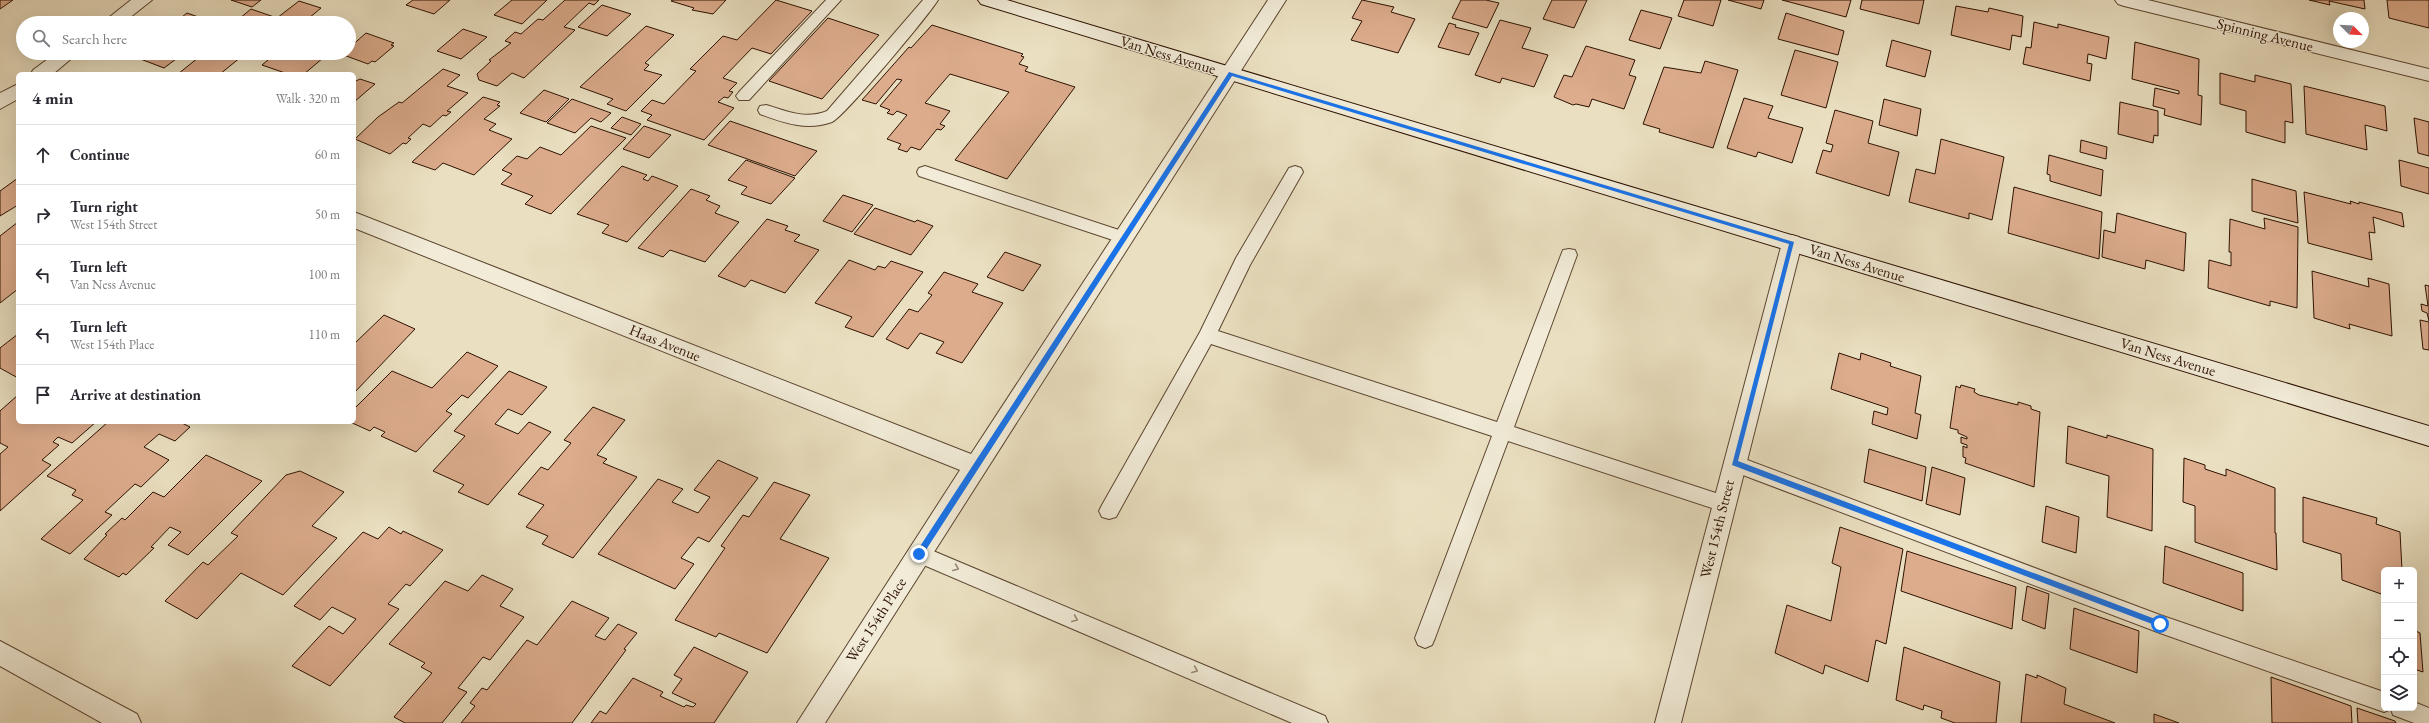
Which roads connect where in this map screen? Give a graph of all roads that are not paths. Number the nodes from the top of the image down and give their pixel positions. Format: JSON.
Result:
{"nodes":[{"id":1,"x":143,"y":0,"type":"edge"},
{"id":2,"x":834,"y":0,"type":"edge"},
{"id":3,"x":931,"y":0,"type":"edge"},
{"id":4,"x":987,"y":0,"type":"edge"},
{"id":5,"x":1277,"y":0,"type":"edge"},
{"id":6,"x":2124,"y":0,"type":"edge"},
{"id":7,"x":121,"y":16,"type":"edge"},
{"id":8,"x":59,"y":60,"type":"edge"},
{"id":9,"x":43,"y":72,"type":"edge"},
{"id":10,"x":1230,"y":74,"type":"junction"},
{"id":11,"x":2429,"y":75,"type":"edge"},
{"id":12,"x":16,"y":91,"type":"edge"},
{"id":13,"x":744,"y":96,"type":"dead end"},
{"id":14,"x":0,"y":102,"type":"edge"},
{"id":15,"x":766,"y":110,"type":"dead end"},
{"id":16,"x":925,"y":172,"type":"dead end"},
{"id":17,"x":1295,"y":172,"type":"dead end"},
{"id":18,"x":356,"y":221,"type":"edge"},
{"id":19,"x":1125,"y":238,"type":"junction"},
{"id":20,"x":1792,"y":243,"type":"junction"},
{"id":21,"x":1569,"y":255,"type":"dead end"},
{"id":22,"x":1207,"y":336,"type":"junction"},
{"id":23,"x":1504,"y":432,"type":"junction"},
{"id":24,"x":2429,"y":436,"type":"edge"},
{"id":25,"x":1734,"y":463,"type":"junction"},
{"id":26,"x":976,"y":466,"type":"junction"},
{"id":27,"x":1724,"y":504,"type":"junction"},
{"id":28,"x":1109,"y":511,"type":"dead end"},
{"id":29,"x":919,"y":554,"type":"junction"},
{"id":30,"x":1425,"y":638,"type":"dead end"},
{"id":31,"x":0,"y":654,"type":"edge"},
{"id":32,"x":2381,"y":701,"type":"edge"},
{"id":33,"x":2409,"y":711,"type":"edge"},
{"id":34,"x":2429,"y":718,"type":"edge"},
{"id":35,"x":1669,"y":722,"type":"edge"},
{"id":36,"x":128,"y":723,"type":"edge"},
{"id":37,"x":810,"y":723,"type":"edge"},
{"id":38,"x":1317,"y":723,"type":"edge"}],
"edges":[{"from":1,"to":7,"type":"street"},
{"from":2,"to":13,"type":"lane"},
{"from":3,"to":15,"type":"lane"},
{"from":4,"to":10,"type":"street","name":"Van Ness Avenue"},
{"from":5,"to":10,"type":"street"},
{"from":6,"to":11,"type":"street","name":"Spinning Avenue"},
{"from":8,"to":9,"type":"street"},
{"from":10,"to":19,"type":"street","name":"West 154th Place"},
{"from":10,"to":20,"type":"street","name":"Van Ness Avenue"},
{"from":12,"to":14,"type":"street"},
{"from":16,"to":19,"type":"lane"},
{"from":17,"to":22,"type":"lane"},
{"from":18,"to":26,"type":"street","name":"Haas Avenue"},
{"from":19,"to":26,"type":"street","name":"West 154th Place"},
{"from":20,"to":24,"type":"street","name":"Van Ness Avenue"},
{"from":20,"to":25,"type":"street","name":"West 154th Street"},
{"from":21,"to":23,"type":"lane"},
{"from":22,"to":23,"type":"lane"},
{"from":22,"to":28,"type":"lane"},
{"from":23,"to":27,"type":"lane"},
{"from":23,"to":30,"type":"lane"},
{"from":25,"to":27,"type":"street","name":"West 154th Street"},
{"from":25,"to":32,"type":"lane"},
{"from":26,"to":29,"type":"street","name":"West 154th Place"},
{"from":27,"to":35,"type":"street","name":"West 154th Street"},
{"from":29,"to":37,"type":"street","name":"West 154th Place"},
{"from":29,"to":38,"type":"lane","one_way":true},
{"from":31,"to":36,"type":"street"},
{"from":33,"to":34,"type":"lane"}]}
